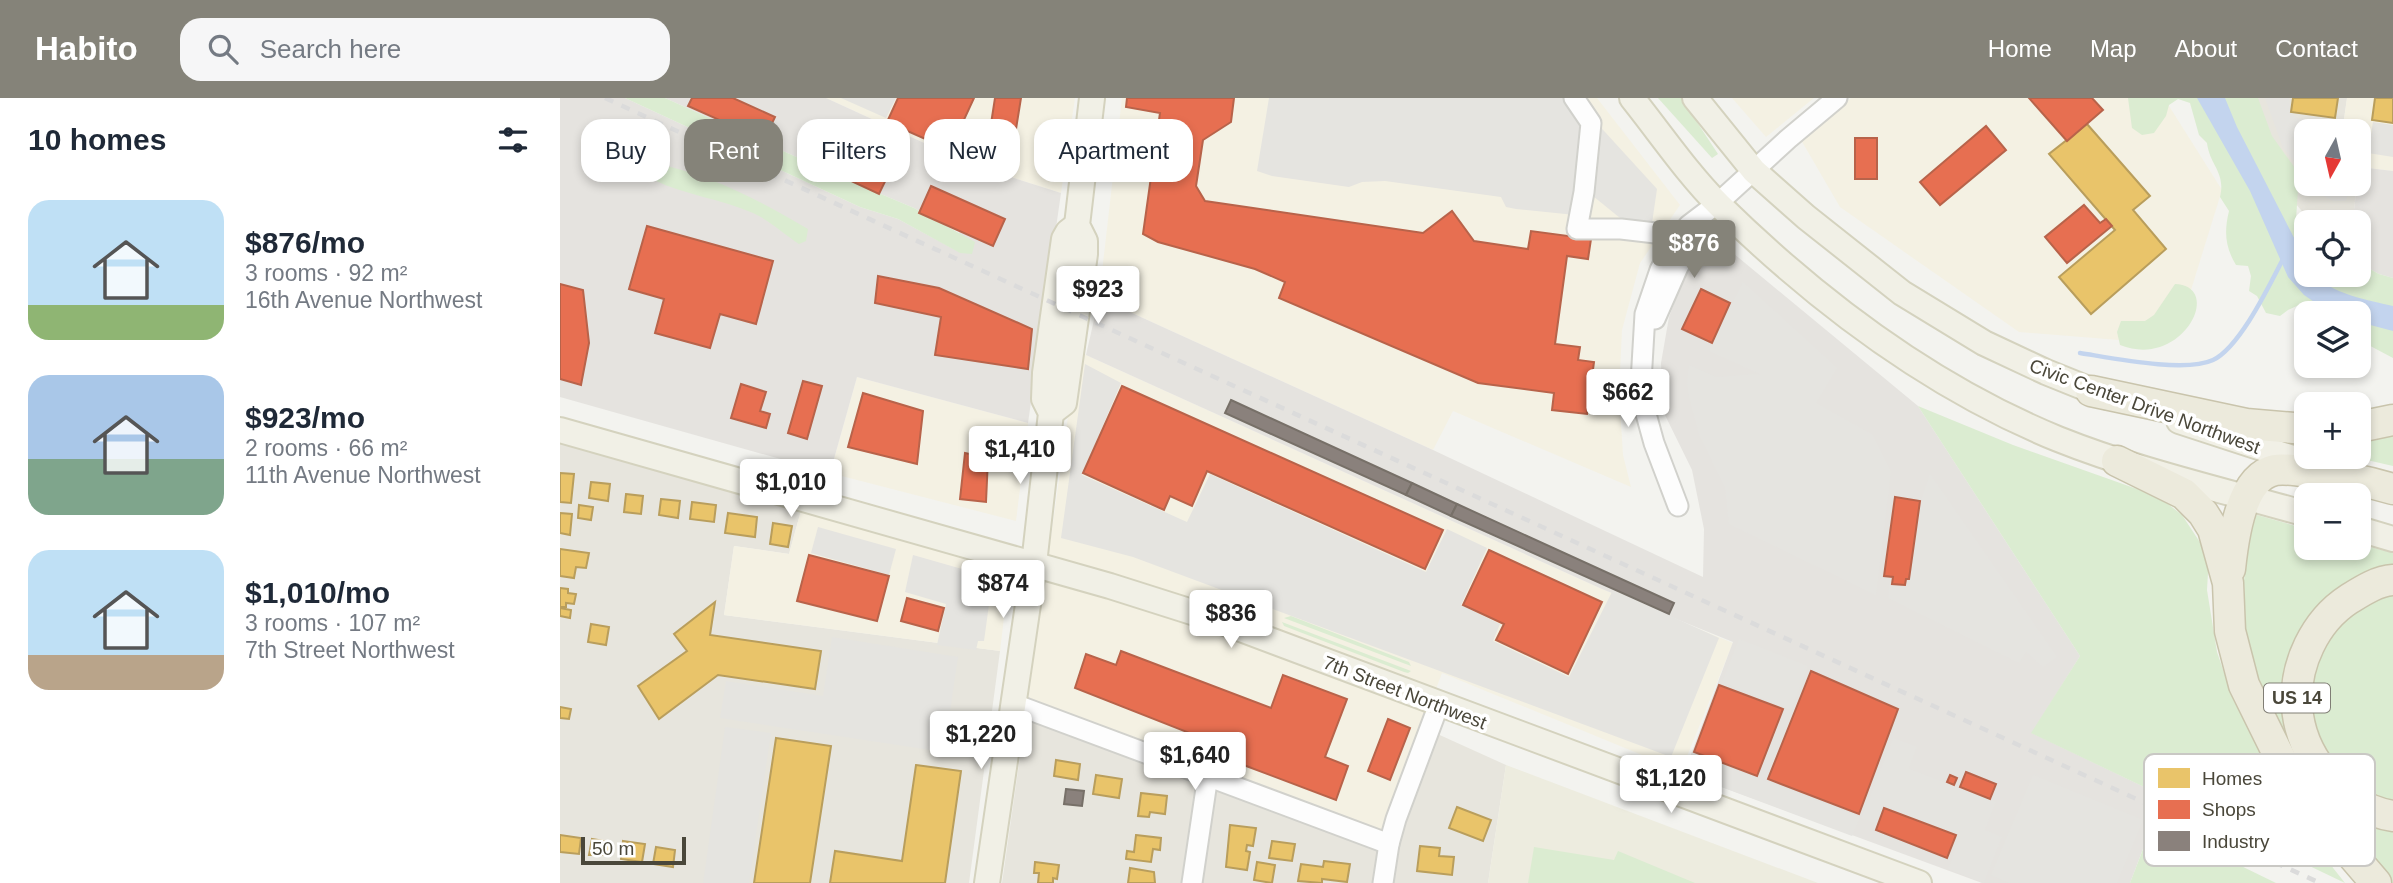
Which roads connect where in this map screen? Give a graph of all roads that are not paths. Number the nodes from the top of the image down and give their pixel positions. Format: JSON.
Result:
{"nodes":[{"id":1,"x":1092,"y":98,"type":"edge"},
{"id":2,"x":1574,"y":98,"type":"edge"},
{"id":3,"x":1632,"y":98,"type":"edge"},
{"id":4,"x":1695,"y":98,"type":"edge"},
{"id":5,"x":1837,"y":98,"type":"edge"},
{"id":6,"x":1754,"y":171,"type":"junction"},
{"id":7,"x":1584,"y":192,"type":"junction"},
{"id":8,"x":1718,"y":204,"type":"junction"},
{"id":9,"x":1621,"y":229,"type":"junction"},
{"id":10,"x":1684,"y":231,"type":"junction"},
{"id":11,"x":1645,"y":342,"type":"junction"},
{"id":12,"x":2091,"y":391,"type":"junction"},
{"id":13,"x":2393,"y":420,"type":"edge"},
{"id":14,"x":2371,"y":425,"type":"edge"},
{"id":15,"x":2294,"y":428,"type":"edge"},
{"id":16,"x":560,"y":430,"type":"edge"},
{"id":17,"x":2117,"y":461,"type":"junction"},
{"id":18,"x":2351,"y":477,"type":"junction"},
{"id":19,"x":2393,"y":489,"type":"edge"},
{"id":20,"x":2246,"y":496,"type":"junction"},
{"id":21,"x":1678,"y":506,"type":"dead end"},
{"id":22,"x":2294,"y":510,"type":"edge"},
{"id":23,"x":2371,"y":533,"type":"edge"},
{"id":24,"x":2393,"y":539,"type":"edge"},
{"id":25,"x":1034,"y":564,"type":"junction"},
{"id":26,"x":2393,"y":580,"type":"edge"},
{"id":27,"x":2228,"y":583,"type":"junction"},
{"id":28,"x":1014,"y":704,"type":"junction"},
{"id":29,"x":1439,"y":705,"type":"junction"},
{"id":30,"x":2278,"y":754,"type":"edge"},
{"id":31,"x":2312,"y":754,"type":"edge"},
{"id":32,"x":1208,"y":775,"type":"junction"},
{"id":33,"x":2375,"y":811,"type":"edge"},
{"id":34,"x":2393,"y":816,"type":"edge"},
{"id":35,"x":1389,"y":844,"type":"junction"},
{"id":36,"x":2361,"y":866,"type":"edge"},
{"id":37,"x":987,"y":883,"type":"edge"},
{"id":38,"x":1192,"y":883,"type":"edge"},
{"id":39,"x":1383,"y":883,"type":"edge"},
{"id":40,"x":1919,"y":883,"type":"edge"},
{"id":41,"x":2376,"y":883,"type":"edge"}],
"edges":[{"from":1,"to":25,"type":"main road"},
{"from":2,"to":7,"type":"street"},
{"from":3,"to":8,"type":"main road"},
{"from":4,"to":6,"type":"main road","name":"Civic Center Drive Northwest"},
{"from":5,"to":6,"type":"street"},
{"from":6,"to":8,"type":"street"},
{"from":6,"to":12,"type":"main road","name":"Civic Center Drive Northwest"},
{"from":7,"to":9,"type":"street"},
{"from":7,"to":9,"type":"street"},
{"from":8,"to":10,"type":"street"},
{"from":8,"to":11,"type":"street"},
{"from":8,"to":17,"type":"main road"},
{"from":9,"to":10,"type":"street"},
{"from":10,"to":11,"type":"street"},
{"from":11,"to":21,"type":"street"},
{"from":12,"to":15,"type":"highway"},
{"from":12,"to":18,"type":"main road","name":"Civic Center Drive Northwest"},
{"from":13,"to":14,"type":"highway"},
{"from":16,"to":25,"type":"main road","name":"7th Street Northwest"},
{"from":17,"to":20,"type":"main road"},
{"from":17,"to":27,"type":"highway"},
{"from":18,"to":19,"type":"highway","name":"Civic Center Drive Northwest"},
{"from":18,"to":20,"type":"highway"},
{"from":20,"to":22,"type":"main road"},
{"from":20,"to":27,"type":"highway"},
{"from":23,"to":24,"type":"main road"},
{"from":25,"to":28,"type":"main road"},
{"from":25,"to":29,"type":"main road","name":"7th Street Northwest"},
{"from":26,"to":31,"type":"highway","number":"US 14"},
{"from":27,"to":30,"type":"highway"},
{"from":28,"to":32,"type":"street"},
{"from":28,"to":37,"type":"main road"},
{"from":29,"to":35,"type":"street"},
{"from":29,"to":40,"type":"main road","name":"7th Street Northwest"},
{"from":32,"to":35,"type":"street"},
{"from":32,"to":38,"type":"street"},
{"from":33,"to":34,"type":"highway","number":"US 14"},
{"from":35,"to":39,"type":"street"},
{"from":36,"to":41,"type":"highway"}]}
